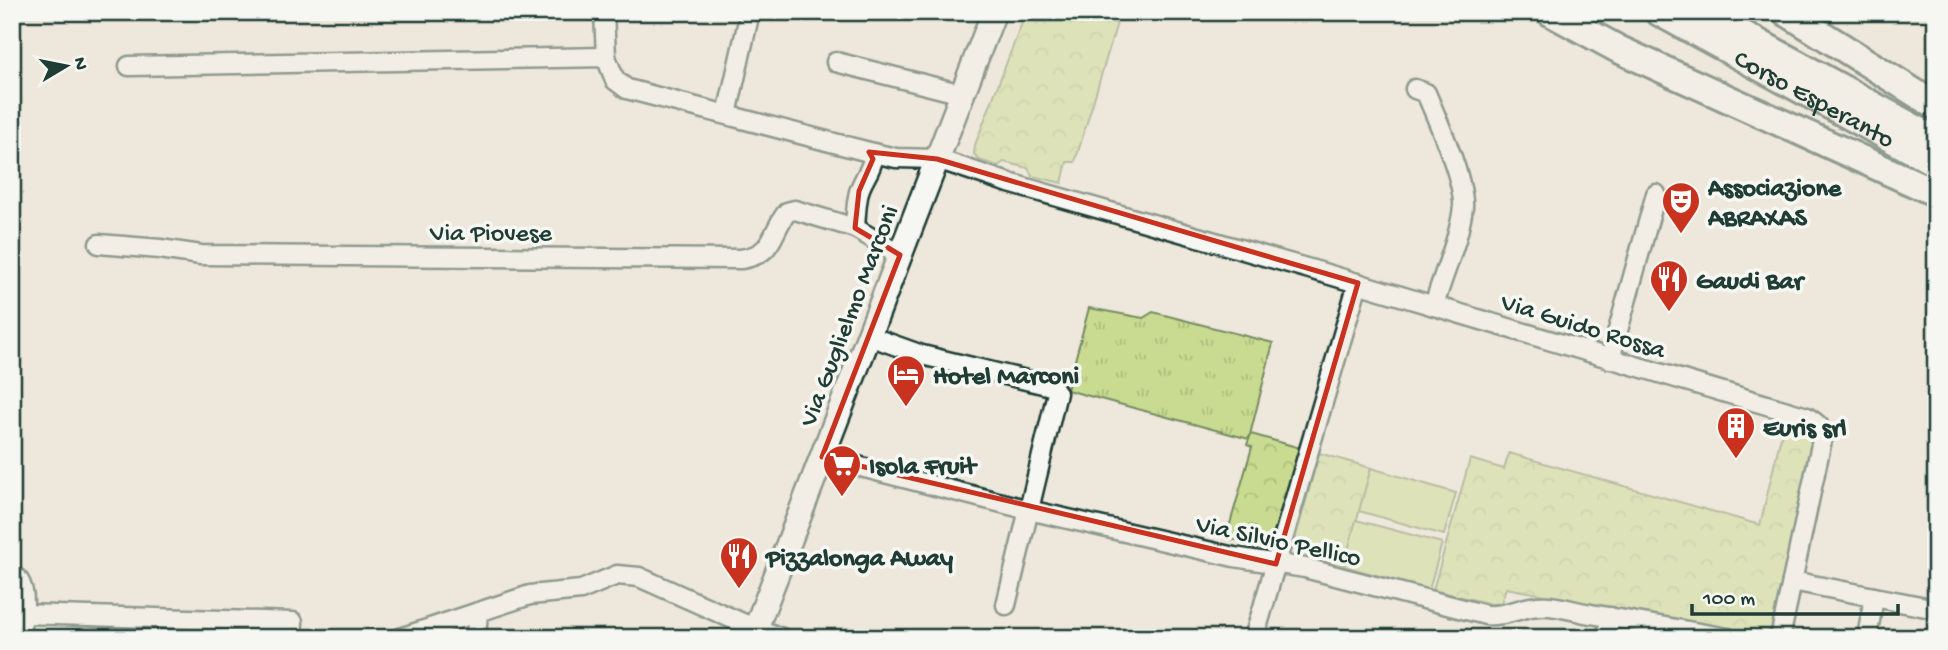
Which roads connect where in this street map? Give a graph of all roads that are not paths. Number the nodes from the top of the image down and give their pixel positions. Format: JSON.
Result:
{"nodes":[{"id":1,"x":604,"y":12,"type":"edge"},
{"id":2,"x":750,"y":12,"type":"edge"},
{"id":3,"x":994,"y":12,"type":"edge"},
{"id":4,"x":1550,"y":12,"type":"edge"},
{"id":5,"x":1660,"y":12,"type":"edge"},
{"id":6,"x":1702,"y":12,"type":"edge"},
{"id":7,"x":1786,"y":12,"type":"edge"},
{"id":8,"x":606,"y":57,"type":"junction"},
{"id":9,"x":835,"y":62,"type":"dead end"},
{"id":10,"x":129,"y":66,"type":"dead end"},
{"id":11,"x":1415,"y":89,"type":"dead end"},
{"id":12,"x":962,"y":94,"type":"junction"},
{"id":13,"x":1936,"y":106,"type":"edge"},
{"id":14,"x":727,"y":114,"type":"junction"},
{"id":15,"x":1936,"y":140,"type":"edge"},
{"id":16,"x":869,"y":152,"type":"junction"},
{"id":17,"x":937,"y":159,"type":"junction"},
{"id":18,"x":1936,"y":163,"type":"edge"},
{"id":19,"x":1936,"y":193,"type":"edge"},
{"id":20,"x":1656,"y":194,"type":"dead end"},
{"id":21,"x":855,"y":228,"type":"junction"},
{"id":22,"x":99,"y":244,"type":"dead end"},
{"id":23,"x":900,"y":255,"type":"junction"},
{"id":24,"x":1358,"y":283,"type":"junction"},
{"id":25,"x":1434,"y":306,"type":"junction"},
{"id":26,"x":869,"y":337,"type":"junction"},
{"id":27,"x":1610,"y":359,"type":"junction"},
{"id":28,"x":822,"y":457,"type":"junction"},
{"id":29,"x":1029,"y":510,"type":"junction"},
{"id":30,"x":1276,"y":564,"type":"junction"},
{"id":31,"x":12,"y":578,"type":"edge"},
{"id":32,"x":1792,"y":581,"type":"junction"},
{"id":33,"x":1874,"y":597,"type":"junction"},
{"id":34,"x":1006,"y":605,"type":"dead end"},
{"id":35,"x":1936,"y":609,"type":"edge"},
{"id":36,"x":478,"y":612,"type":"junction"},
{"id":37,"x":23,"y":614,"type":"junction"},
{"id":38,"x":1610,"y":617,"type":"junction"},
{"id":39,"x":1645,"y":631,"type":"edge"},
{"id":40,"x":754,"y":633,"type":"edge"},
{"id":41,"x":19,"y":638,"type":"edge"},
{"id":42,"x":292,"y":638,"type":"edge"},
{"id":43,"x":400,"y":638,"type":"edge"},
{"id":44,"x":476,"y":638,"type":"edge"},
{"id":45,"x":782,"y":638,"type":"edge"},
{"id":46,"x":1254,"y":638,"type":"edge"},
{"id":47,"x":1606,"y":638,"type":"edge"},
{"id":48,"x":1728,"y":638,"type":"edge"},
{"id":49,"x":1780,"y":638,"type":"edge"},
{"id":50,"x":1867,"y":638,"type":"edge"}],
"edges":[{"from":1,"to":8,"type":"street"},
{"from":2,"to":14,"type":"street"},
{"from":3,"to":12,"type":"main road","name":"Via Guglielmo Marconi"},
{"from":4,"to":19,"type":"highway"},
{"from":5,"to":18,"type":"highway","name":"Corso Esperanto"},
{"from":6,"to":15,"type":"highway","name":"Corso Esperanto"},
{"from":7,"to":13,"type":"highway"},
{"from":8,"to":10,"type":"street"},
{"from":8,"to":14,"type":"street"},
{"from":9,"to":12,"type":"street"},
{"from":11,"to":25,"type":"street"},
{"from":12,"to":17,"type":"main road","name":"Via Guglielmo Marconi"},
{"from":14,"to":16,"type":"street"},
{"from":16,"to":17,"type":"street"},
{"from":16,"to":21,"type":"street"},
{"from":17,"to":23,"type":"main road","name":"Via Guglielmo Marconi"},
{"from":17,"to":24,"type":"street","name":"Via Guido Rossa"},
{"from":20,"to":27,"type":"street"},
{"from":21,"to":22,"type":"street","name":"Via Piovese"},
{"from":21,"to":23,"type":"street","name":"Via Piovese"},
{"from":23,"to":26,"type":"main road","name":"Via Guglielmo Marconi"},
{"from":24,"to":25,"type":"street","name":"Via Guido Rossa"},
{"from":24,"to":30,"type":"street"},
{"from":25,"to":27,"type":"street","name":"Via Guido Rossa"},
{"from":26,"to":28,"type":"main road","name":"Via Guglielmo Marconi"},
{"from":26,"to":29,"type":"street"},
{"from":27,"to":32,"type":"street","name":"Via Guido Rossa"},
{"from":28,"to":29,"type":"street","name":"Via Silvio Pellico"},
{"from":28,"to":40,"type":"main road","name":"Via Guglielmo Marconi"},
{"from":29,"to":30,"type":"street","name":"Via Silvio Pellico"},
{"from":29,"to":34,"type":"street"},
{"from":30,"to":38,"type":"street","name":"Via Silvio Pellico"},
{"from":30,"to":46,"type":"street"},
{"from":31,"to":37,"type":"street"},
{"from":32,"to":33,"type":"street"},
{"from":32,"to":49,"type":"street"},
{"from":33,"to":35,"type":"street"},
{"from":33,"to":50,"type":"street"},
{"from":36,"to":40,"type":"street"},
{"from":36,"to":43,"type":"street"},
{"from":36,"to":44,"type":"street"},
{"from":37,"to":41,"type":"street"},
{"from":37,"to":42,"type":"street"},
{"from":38,"to":39,"type":"street","name":"Via Silvio Pellico"},
{"from":38,"to":47,"type":"street"},
{"from":39,"to":48,"type":"street","name":"Via Silvio Pellico"},
{"from":40,"to":45,"type":"street"}]}
